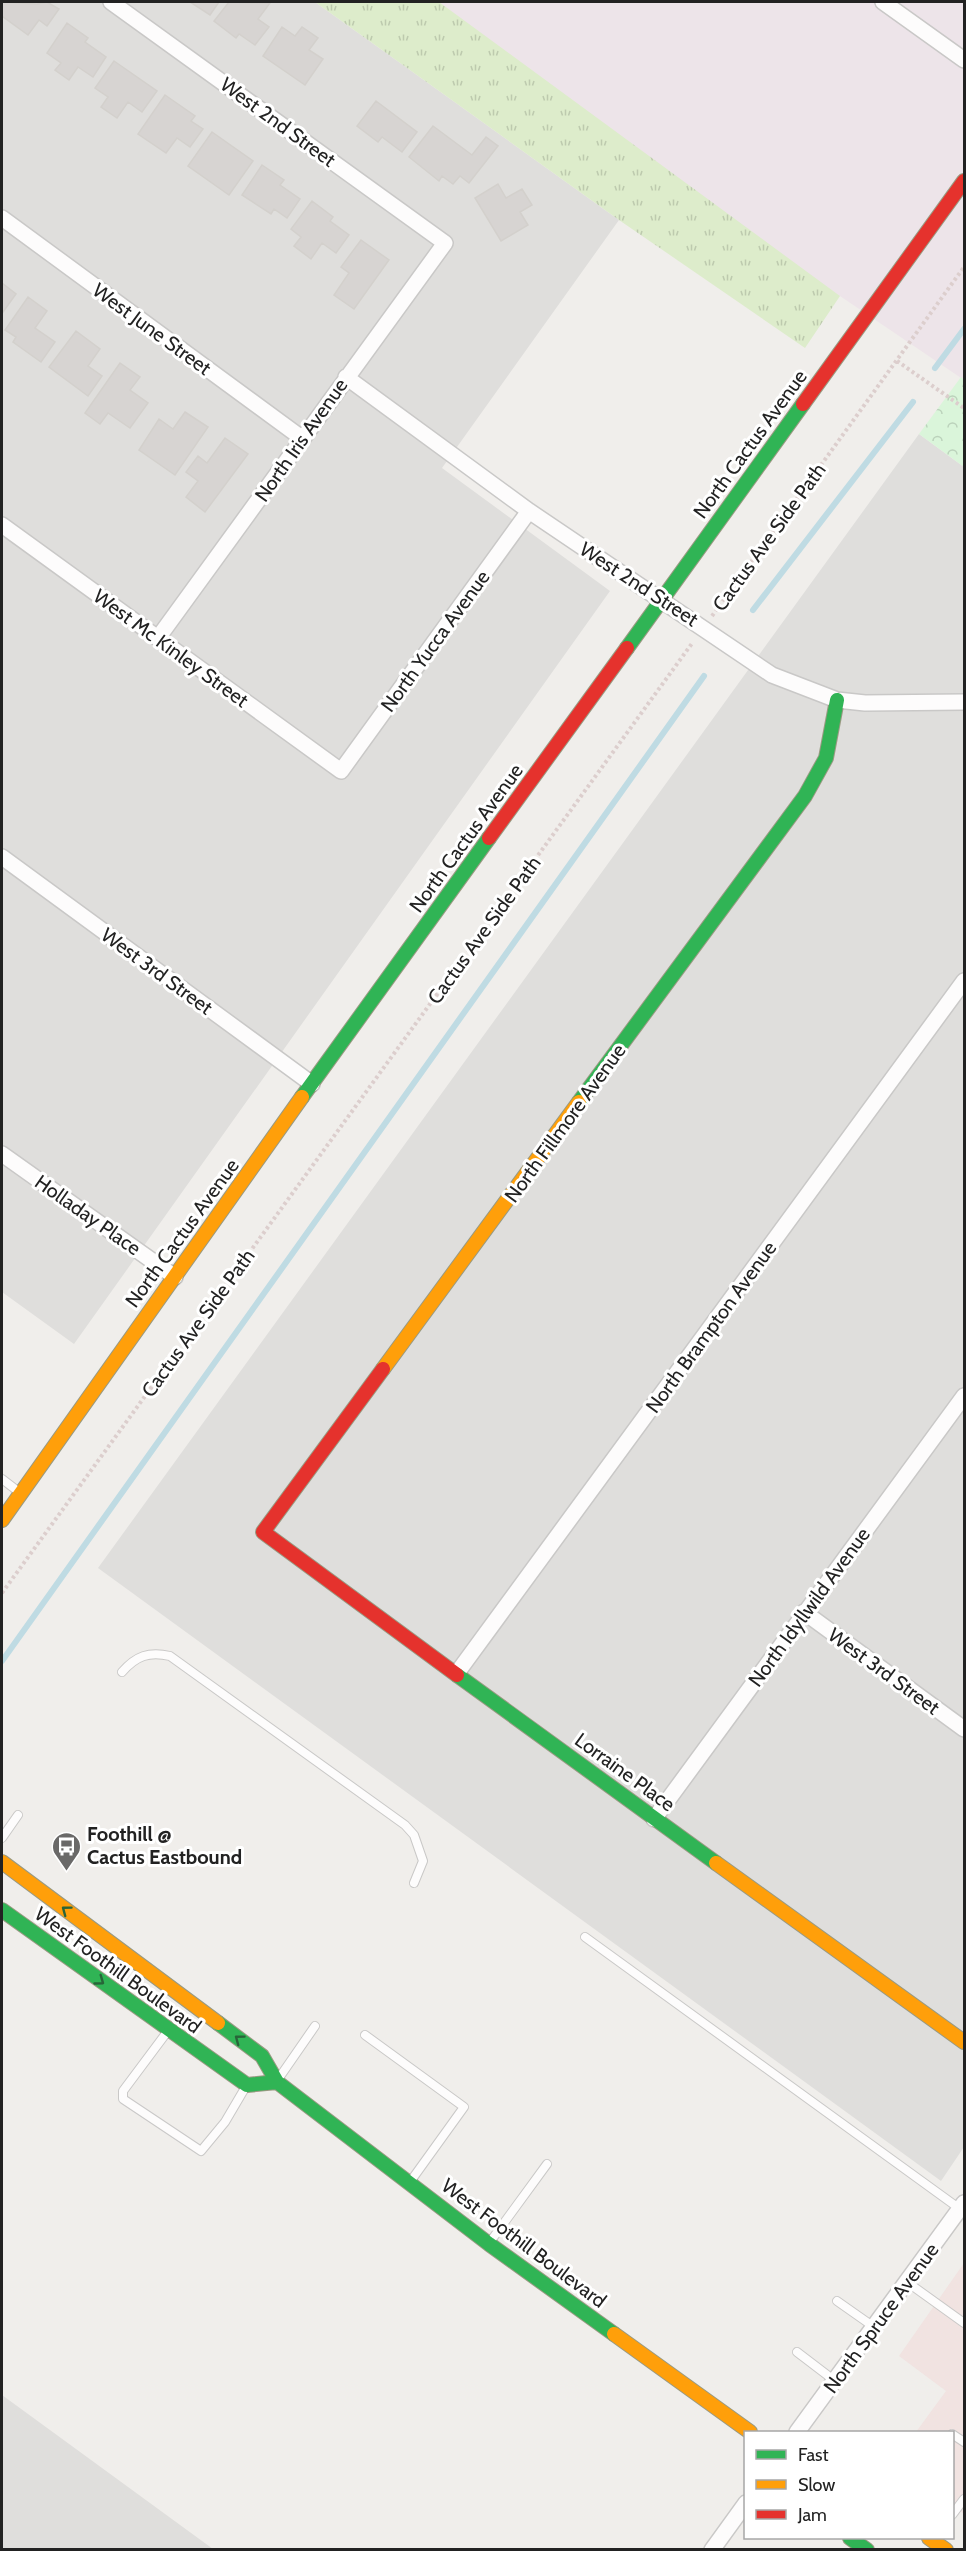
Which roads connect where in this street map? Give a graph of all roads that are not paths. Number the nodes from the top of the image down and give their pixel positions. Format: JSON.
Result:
{"nodes":[{"id":1,"x":111,"y":2,"type":"edge"},
{"id":2,"x":883,"y":2,"type":"edge"},
{"id":3,"x":964,"y":60,"type":"edge"},
{"id":4,"x":964,"y":181,"type":"edge"},
{"id":5,"x":2,"y":218,"type":"edge"},
{"id":6,"x":445,"y":243,"type":"joint"},
{"id":7,"x":346,"y":377,"type":"junction"},
{"id":8,"x":303,"y":440,"type":"junction"},
{"id":9,"x":529,"y":510,"type":"junction"},
{"id":10,"x":2,"y":525,"type":"edge"},
{"id":11,"x":662,"y":599,"type":"junction"},
{"id":12,"x":158,"y":638,"type":"junction"},
{"id":13,"x":964,"y":699,"type":"edge"},
{"id":14,"x":837,"y":700,"type":"junction"},
{"id":15,"x":341,"y":771,"type":"joint"},
{"id":16,"x":2,"y":857,"type":"edge"},
{"id":17,"x":964,"y":981,"type":"edge"},
{"id":18,"x":312,"y":1084,"type":"junction"},
{"id":19,"x":2,"y":1154,"type":"edge"},
{"id":20,"x":175,"y":1277,"type":"junction"},
{"id":21,"x":964,"y":1396,"type":"edge"},
{"id":22,"x":2,"y":1479,"type":"edge"},
{"id":23,"x":20,"y":1493,"type":"junction"},
{"id":24,"x":2,"y":1520,"type":"edge"},
{"id":25,"x":263,"y":1532,"type":"joint"},
{"id":26,"x":804,"y":1612,"type":"junction"},
{"id":27,"x":122,"y":1672,"type":"dead end"},
{"id":28,"x":458,"y":1673,"type":"junction"},
{"id":29,"x":964,"y":1729,"type":"edge"},
{"id":30,"x":18,"y":1815,"type":"dead end"},
{"id":31,"x":654,"y":1819,"type":"junction"},
{"id":32,"x":2,"y":1838,"type":"edge"},
{"id":33,"x":2,"y":1862,"type":"edge"},
{"id":34,"x":414,"y":1883,"type":"dead end"},
{"id":35,"x":2,"y":1910,"type":"edge"},
{"id":36,"x":585,"y":1937,"type":"dead end"},
{"id":37,"x":315,"y":2026,"type":"dead end"},
{"id":38,"x":168,"y":2030,"type":"junction"},
{"id":39,"x":365,"y":2035,"type":"dead end"},
{"id":40,"x":964,"y":2042,"type":"edge"},
{"id":41,"x":277,"y":2082,"type":"junction"},
{"id":42,"x":247,"y":2085,"type":"junction"},
{"id":43,"x":547,"y":2164,"type":"dead end"},
{"id":44,"x":410,"y":2182,"type":"junction"},
{"id":45,"x":962,"y":2206,"type":"edge"},
{"id":46,"x":489,"y":2244,"type":"junction"},
{"id":47,"x":907,"y":2282,"type":"junction"},
{"id":48,"x":837,"y":2301,"type":"dead end"},
{"id":49,"x":964,"y":2323,"type":"edge"},
{"id":50,"x":874,"y":2327,"type":"junction"},
{"id":51,"x":797,"y":2352,"type":"dead end"},
{"id":52,"x":835,"y":2381,"type":"junction"},
{"id":53,"x":747,"y":2431,"type":"edge"},
{"id":54,"x":798,"y":2431,"type":"edge"},
{"id":55,"x":964,"y":2499,"type":"edge"},
{"id":56,"x":744,"y":2506,"type":"edge"},
{"id":57,"x":954,"y":2512,"type":"edge"},
{"id":58,"x":851,"y":2539,"type":"edge"},
{"id":59,"x":933,"y":2539,"type":"edge"},
{"id":60,"x":712,"y":2550,"type":"edge"},
{"id":61,"x":867,"y":2550,"type":"edge"},
{"id":62,"x":946,"y":2550,"type":"edge"}],
"edges":[{"from":1,"to":6,"type":"street","name":"West 2nd Street"},
{"from":2,"to":3,"type":"street"},
{"from":4,"to":11,"type":"main road","name":"North Cactus Avenue"},
{"from":5,"to":8,"type":"street","name":"West June Street"},
{"from":6,"to":7,"type":"street","name":"North Iris Avenue"},
{"from":7,"to":8,"type":"street","name":"North Iris Avenue"},
{"from":7,"to":9,"type":"street","name":"West 2nd Street"},
{"from":8,"to":12,"type":"street","name":"North Iris Avenue"},
{"from":9,"to":11,"type":"street","name":"West 2nd Street"},
{"from":9,"to":15,"type":"street","name":"North Yucca Avenue"},
{"from":10,"to":12,"type":"street","name":"West Mc Kinley Street"},
{"from":11,"to":14,"type":"street","name":"West 2nd Street"},
{"from":11,"to":18,"type":"main road","name":"North Cactus Avenue"},
{"from":12,"to":15,"type":"street","name":"West Mc Kinley Street"},
{"from":13,"to":14,"type":"street","name":"West 2nd Street"},
{"from":14,"to":25,"type":"main road","name":"North Fillmore Avenue"},
{"from":16,"to":18,"type":"street","name":"West 3rd Street"},
{"from":17,"to":28,"type":"street","name":"North Brampton Avenue"},
{"from":18,"to":20,"type":"main road","name":"North Cactus Avenue"},
{"from":19,"to":20,"type":"street","name":"Holladay Place"},
{"from":20,"to":23,"type":"main road","name":"North Cactus Avenue"},
{"from":21,"to":26,"type":"street","name":"North Idyllwild Avenue"},
{"from":22,"to":23,"type":"lane"},
{"from":23,"to":24,"type":"main road","name":"North Cactus Avenue"},
{"from":25,"to":28,"type":"main road","name":"Lorraine Place"},
{"from":26,"to":29,"type":"street","name":"West 3rd Street"},
{"from":26,"to":31,"type":"street","name":"North Idyllwild Avenue"},
{"from":27,"to":34,"type":"lane"},
{"from":28,"to":31,"type":"main road","name":"Lorraine Place"},
{"from":30,"to":32,"type":"lane"},
{"from":31,"to":40,"type":"main road","name":"Lorraine Place"},
{"from":41,"to":33,"type":"main road","name":"West Foothill Boulevard","one_way":true},
{"from":35,"to":38,"type":"main road","name":"West Foothill Boulevard","one_way":true},
{"from":36,"to":45,"type":"lane"},
{"from":37,"to":41,"type":"lane"},
{"from":38,"to":42,"type":"main road","name":"West Foothill Boulevard"},
{"from":38,"to":42,"type":"lane"},
{"from":39,"to":44,"type":"lane"},
{"from":41,"to":42,"type":"main road"},
{"from":41,"to":44,"type":"main road","name":"West Foothill Boulevard"},
{"from":43,"to":46,"type":"lane"},
{"from":44,"to":46,"type":"main road","name":"West Foothill Boulevard"},
{"from":45,"to":47,"type":"street","name":"North Spruce Avenue"},
{"from":46,"to":53,"type":"main road","name":"West Foothill Boulevard"},
{"from":47,"to":49,"type":"lane"},
{"from":47,"to":50,"type":"street","name":"North Spruce Avenue"},
{"from":48,"to":50,"type":"lane"},
{"from":50,"to":52,"type":"street","name":"North Spruce Avenue"},
{"from":51,"to":52,"type":"lane"},
{"from":52,"to":54,"type":"street","name":"North Spruce Avenue"},
{"from":55,"to":57,"type":"lane"},
{"from":56,"to":60,"type":"street"},
{"from":58,"to":61,"type":"main road"},
{"from":59,"to":62,"type":"main road"}]}
